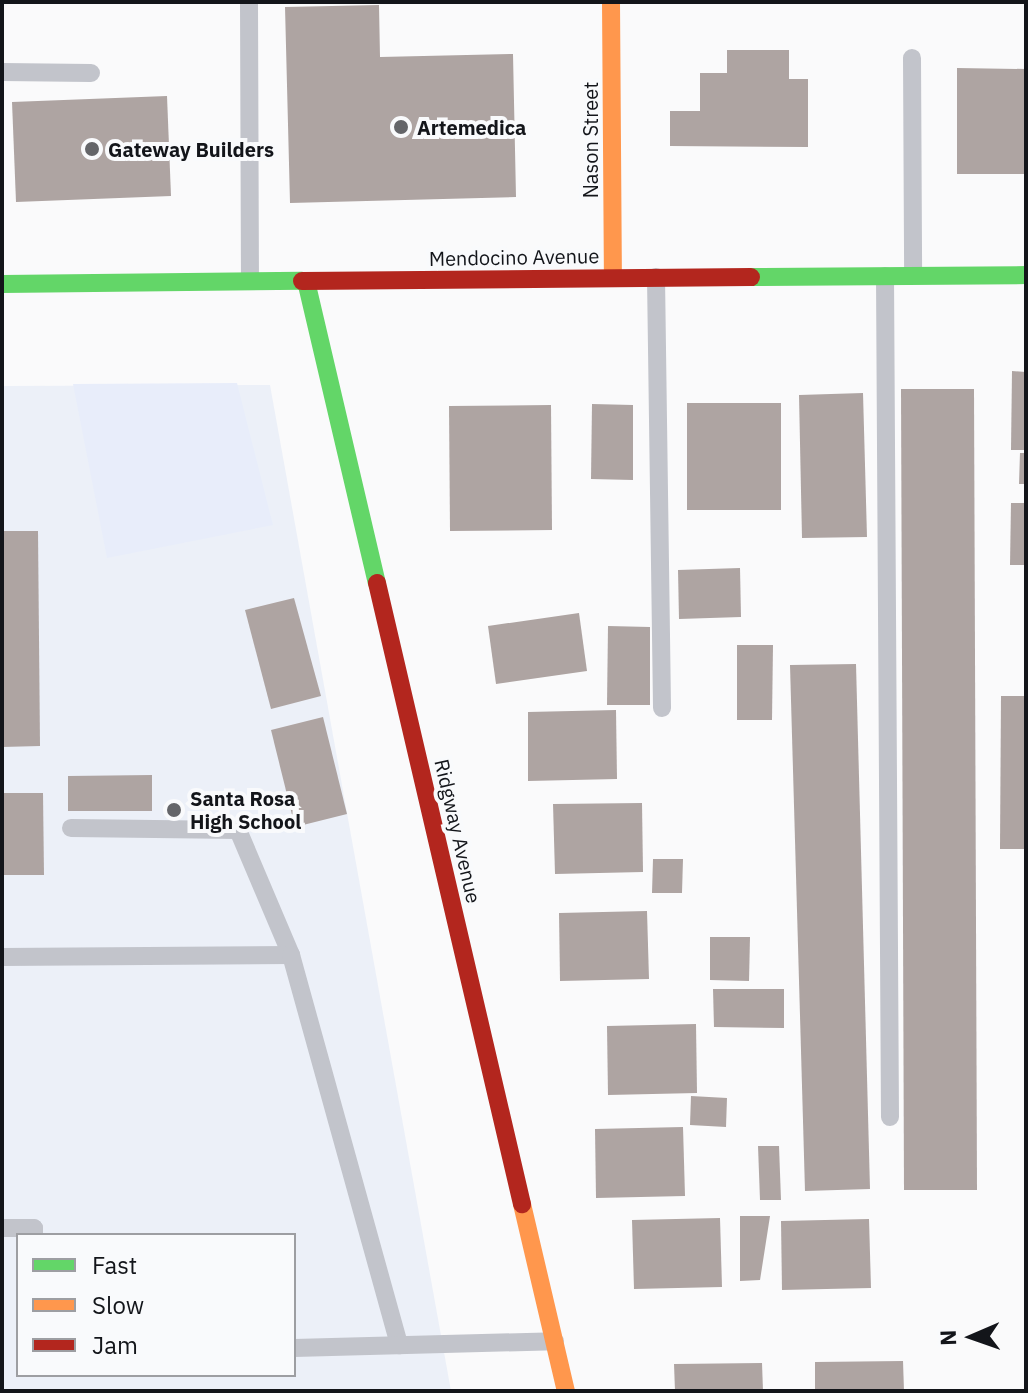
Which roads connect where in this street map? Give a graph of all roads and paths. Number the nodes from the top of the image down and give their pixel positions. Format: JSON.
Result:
{"nodes":[{"id":1,"x":249,"y":2,"type":"edge"},
{"id":2,"x":611,"y":2,"type":"edge"},
{"id":3,"x":912,"y":58,"type":"dead end"},
{"id":4,"x":2,"y":72,"type":"edge"},
{"id":5,"x":91,"y":73,"type":"dead end"},
{"id":6,"x":913,"y":275,"type":"junction"},
{"id":7,"x":1026,"y":275,"type":"edge"},
{"id":8,"x":885,"y":276,"type":"junction"},
{"id":9,"x":656,"y":277,"type":"junction"},
{"id":10,"x":613,"y":278,"type":"junction"},
{"id":11,"x":250,"y":280,"type":"junction"},
{"id":12,"x":306,"y":281,"type":"junction"},
{"id":13,"x":2,"y":284,"type":"edge"},
{"id":14,"x":662,"y":708,"type":"dead end"},
{"id":15,"x":71,"y":828,"type":"dead end"},
{"id":16,"x":291,"y":955,"type":"junction"},
{"id":17,"x":2,"y":957,"type":"edge"},
{"id":18,"x":890,"y":1117,"type":"dead end"},
{"id":19,"x":2,"y":1228,"type":"edge"},
{"id":20,"x":34,"y":1233,"type":"edge"},
{"id":21,"x":555,"y":1341,"type":"junction"},
{"id":22,"x":399,"y":1345,"type":"junction"},
{"id":23,"x":296,"y":1348,"type":"edge"},
{"id":24,"x":566,"y":1391,"type":"edge"}],
"edges":[{"from":1,"to":11,"type":"lane"},
{"from":2,"to":10,"type":"street","name":"Nason Street"},
{"from":3,"to":6,"type":"lane"},
{"from":4,"to":5,"type":"lane"},
{"from":6,"to":7,"type":"street","name":"Mendocino Avenue"},
{"from":6,"to":8,"type":"street","name":"Mendocino Avenue"},
{"from":8,"to":9,"type":"street","name":"Mendocino Avenue"},
{"from":8,"to":18,"type":"lane"},
{"from":9,"to":10,"type":"street","name":"Mendocino Avenue"},
{"from":9,"to":14,"type":"lane"},
{"from":10,"to":12,"type":"street","name":"Mendocino Avenue"},
{"from":11,"to":12,"type":"street","name":"Mendocino Avenue"},
{"from":11,"to":13,"type":"street","name":"Mendocino Avenue"},
{"from":12,"to":21,"type":"street","name":"Ridgway Avenue"},
{"from":15,"to":16,"type":"lane"},
{"from":16,"to":17,"type":"lane"},
{"from":16,"to":22,"type":"lane"},
{"from":19,"to":20,"type":"lane"},
{"from":21,"to":22,"type":"lane"},
{"from":21,"to":24,"type":"street","name":"Ridgway Avenue"},
{"from":22,"to":23,"type":"lane"}]}
